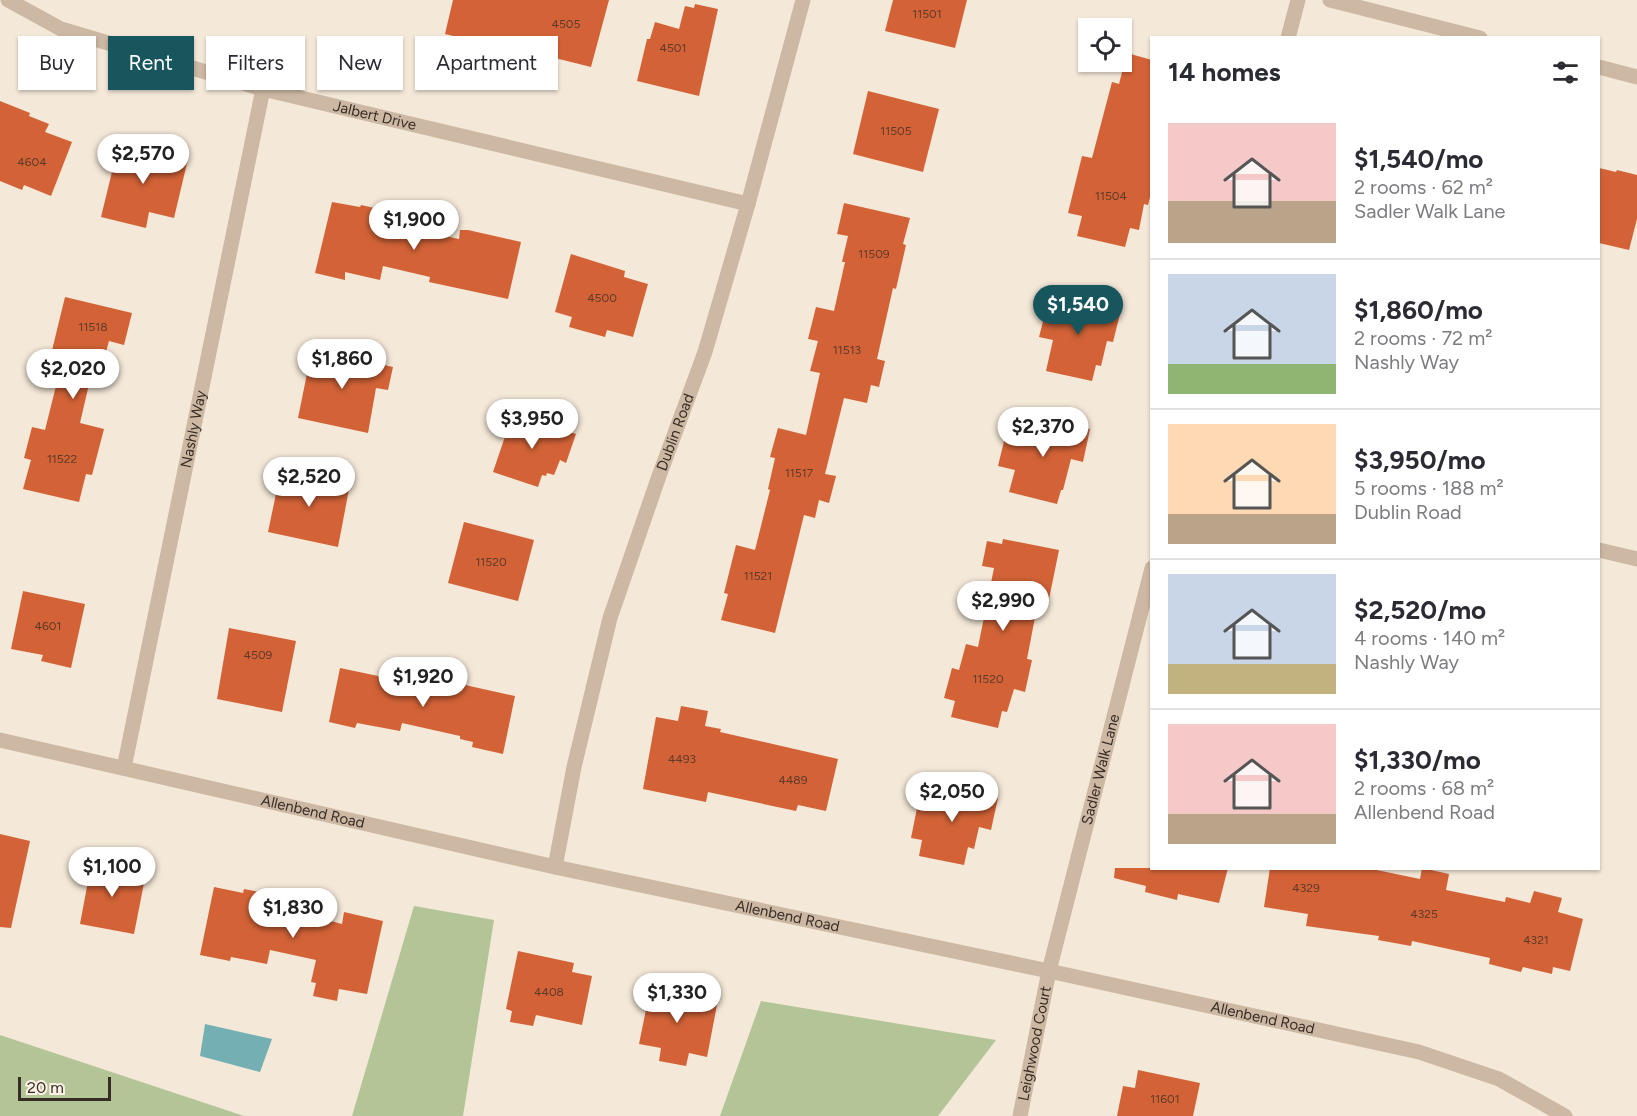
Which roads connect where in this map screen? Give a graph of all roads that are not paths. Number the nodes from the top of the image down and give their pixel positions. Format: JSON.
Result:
{"nodes":[{"id":1,"x":8,"y":0,"type":"edge"},
{"id":2,"x":803,"y":0,"type":"edge"},
{"id":3,"x":1298,"y":0,"type":"edge"},
{"id":4,"x":1330,"y":0,"type":"edge"},
{"id":5,"x":1289,"y":36,"type":"edge"},
{"id":6,"x":1472,"y":36,"type":"edge"},
{"id":7,"x":1600,"y":67,"type":"edge"},
{"id":8,"x":206,"y":72,"type":"edge"},
{"id":9,"x":1637,"y":77,"type":"edge"},
{"id":10,"x":263,"y":90,"type":"edge"},
{"id":11,"x":267,"y":90,"type":"edge"},
{"id":12,"x":748,"y":204,"type":"junction"},
{"id":13,"x":1600,"y":550,"type":"edge"},
{"id":14,"x":1637,"y":559,"type":"edge"},
{"id":15,"x":1150,"y":576,"type":"edge"},
{"id":16,"x":0,"y":740,"type":"edge"},
{"id":17,"x":124,"y":768,"type":"junction"},
{"id":18,"x":555,"y":867,"type":"junction"},
{"id":19,"x":1049,"y":971,"type":"junction"},
{"id":20,"x":1020,"y":1116,"type":"edge"},
{"id":21,"x":1565,"y":1116,"type":"edge"}],
"edges":[{"from":1,"to":8,"type":"street","name":"Jalbert Drive"},
{"from":2,"to":12,"type":"street","name":"Dublin Road"},
{"from":3,"to":5,"type":"street"},
{"from":4,"to":6,"type":"street"},
{"from":7,"to":9,"type":"street"},
{"from":10,"to":17,"type":"street","name":"Nashly Way"},
{"from":11,"to":12,"type":"street","name":"Jalbert Drive"},
{"from":12,"to":18,"type":"street","name":"Dublin Road"},
{"from":13,"to":14,"type":"street"},
{"from":15,"to":19,"type":"street","name":"Sadler Walk Lane"},
{"from":16,"to":17,"type":"street","name":"Allenbend Road"},
{"from":17,"to":18,"type":"street","name":"Allenbend Road"},
{"from":18,"to":19,"type":"street","name":"Allenbend Road"},
{"from":19,"to":20,"type":"street","name":"Leighwood Court"},
{"from":19,"to":21,"type":"street","name":"Allenbend Road"}]}
